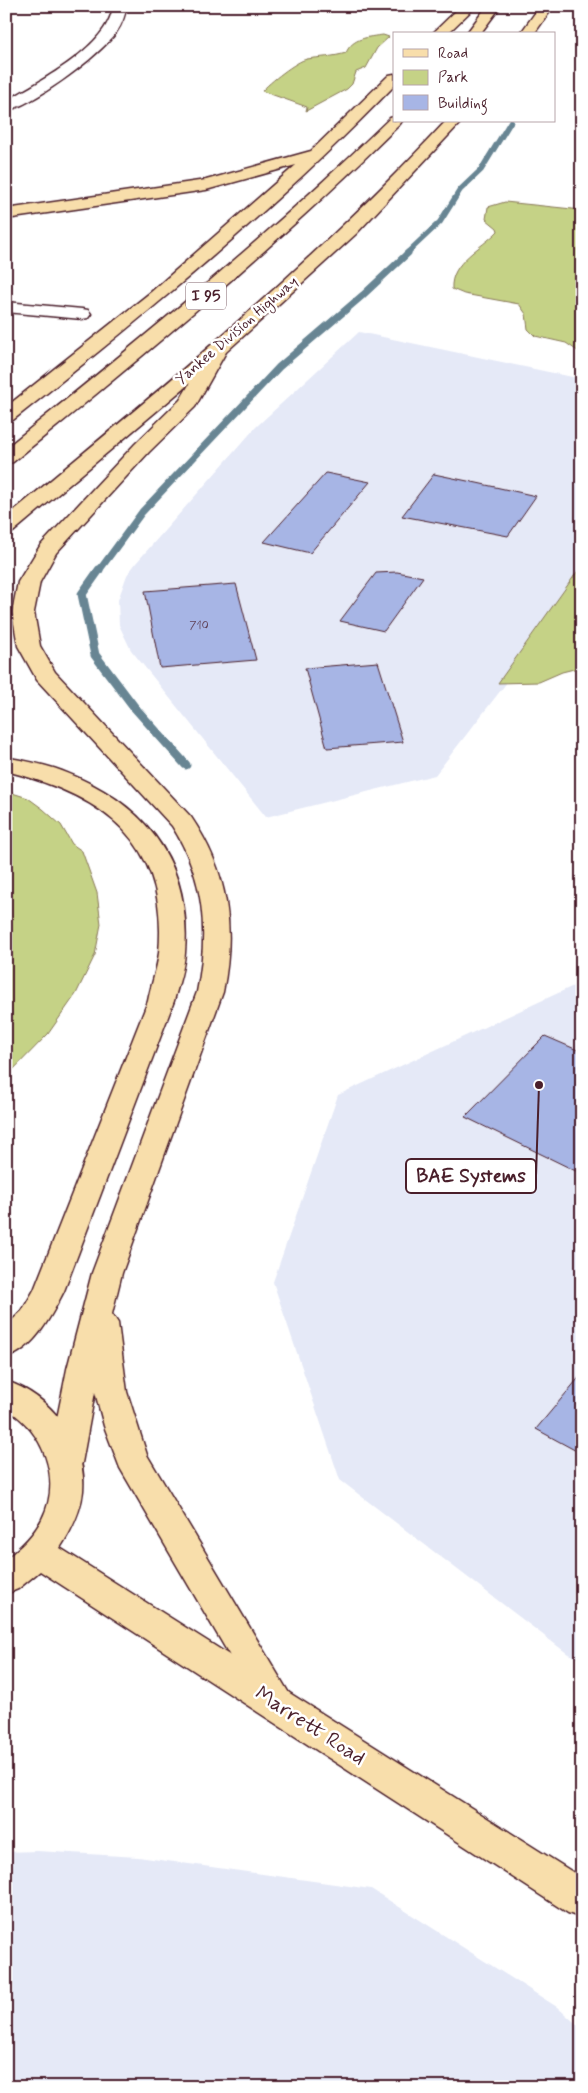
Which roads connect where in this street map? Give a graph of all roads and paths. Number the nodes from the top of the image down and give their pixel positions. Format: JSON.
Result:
{"nodes":[{"id":1,"x":114,"y":6,"type":"edge"},
{"id":2,"x":469,"y":6,"type":"edge"},
{"id":3,"x":494,"y":6,"type":"edge"},
{"id":4,"x":547,"y":6,"type":"edge"},
{"id":5,"x":441,"y":32,"type":"edge"},
{"id":6,"x":474,"y":32,"type":"edge"},
{"id":7,"x":528,"y":32,"type":"edge"},
{"id":8,"x":393,"y":79,"type":"edge"},
{"id":9,"x":6,"y":107,"type":"edge"},
{"id":10,"x":394,"y":122,"type":"edge"},
{"id":11,"x":454,"y":122,"type":"edge"},
{"id":12,"x":319,"y":153,"type":"junction"},
{"id":13,"x":6,"y":214,"type":"edge"},
{"id":14,"x":6,"y":307,"type":"edge"},
{"id":15,"x":82,"y":314,"type":"dead end"},
{"id":16,"x":220,"y":347,"type":"junction"},
{"id":17,"x":6,"y":416,"type":"edge"},
{"id":18,"x":6,"y":458,"type":"edge"},
{"id":19,"x":6,"y":528,"type":"edge"},
{"id":20,"x":6,"y":764,"type":"edge"},
{"id":21,"x":103,"y":1288,"type":"junction"},
{"id":22,"x":6,"y":1346,"type":"edge"},
{"id":23,"x":6,"y":1394,"type":"edge"},
{"id":24,"x":65,"y":1463,"type":"junction"},
{"id":25,"x":38,"y":1552,"type":"junction"},
{"id":26,"x":6,"y":1579,"type":"edge"},
{"id":27,"x":278,"y":1705,"type":"junction"},
{"id":28,"x":582,"y":1900,"type":"edge"}],
"edges":[{"from":1,"to":9,"type":"street"},
{"from":2,"to":5,"type":"main road"},
{"from":3,"to":6,"type":"main road"},
{"from":4,"to":7,"type":"main road"},
{"from":8,"to":12,"type":"main road"},
{"from":10,"to":18,"type":"main road","number":"I 95"},
{"from":11,"to":16,"type":"main road","name":"Yankee Division Highway","number":"I 95"},
{"from":12,"to":13,"type":"main road"},
{"from":12,"to":17,"type":"main road"},
{"from":14,"to":15,"type":"street"},
{"from":16,"to":19,"type":"main road","name":"Yankee Division Highway","number":"I 95"},
{"from":16,"to":21,"type":"main road"},
{"from":20,"to":22,"type":"main road"},
{"from":21,"to":24,"type":"main road"},
{"from":21,"to":27,"type":"main road"},
{"from":23,"to":24,"type":"main road"},
{"from":24,"to":25,"type":"main road"},
{"from":25,"to":26,"type":"main road"},
{"from":25,"to":27,"type":"main road","name":"Marrett Road"},
{"from":27,"to":28,"type":"main road","name":"Marrett Road"}]}
